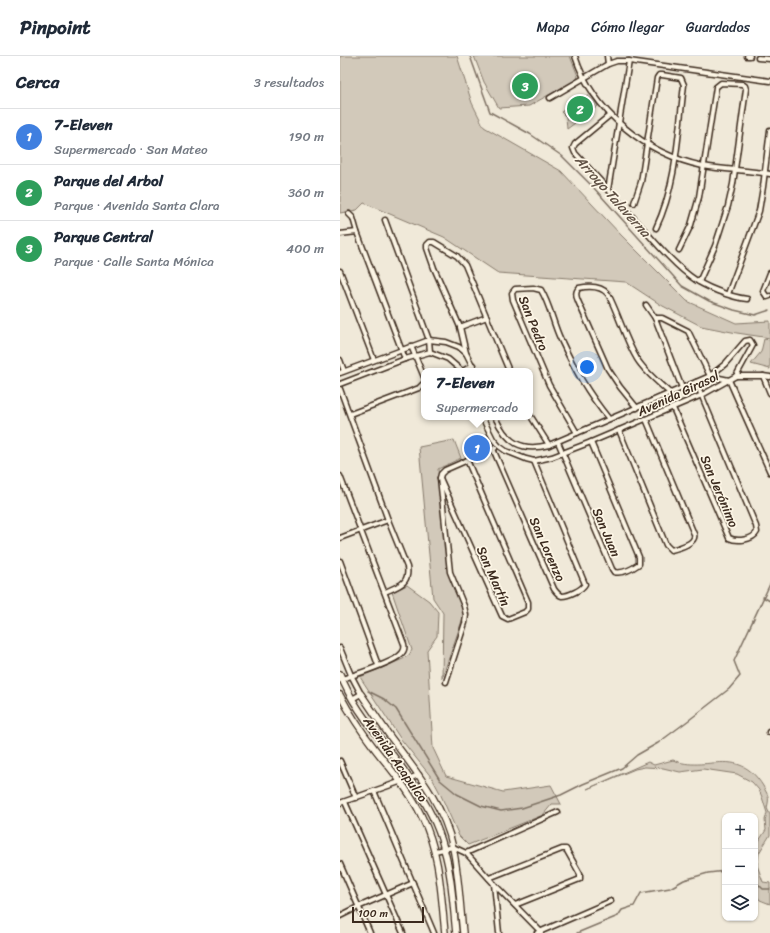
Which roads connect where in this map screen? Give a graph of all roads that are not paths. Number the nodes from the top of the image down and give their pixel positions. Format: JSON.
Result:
{"nodes":[{"id":1,"x":575,"y":56,"type":"edge"},
{"id":2,"x":607,"y":56,"type":"edge"},
{"id":3,"x":758,"y":58,"type":"dead end"},
{"id":4,"x":768,"y":58,"type":"edge"},
{"id":5,"x":629,"y":61,"type":"junction"},
{"id":6,"x":608,"y":64,"type":"junction"},
{"id":7,"x":584,"y":78,"type":"junction"},
{"id":8,"x":770,"y":81,"type":"edge"},
{"id":9,"x":550,"y":98,"type":"dead end"},
{"id":10,"x":610,"y":115,"type":"junction"},
{"id":11,"x":618,"y":122,"type":"junction"},
{"id":12,"x":770,"y":130,"type":"edge"},
{"id":13,"x":646,"y":143,"type":"junction"},
{"id":14,"x":675,"y":158,"type":"junction"},
{"id":15,"x":703,"y":166,"type":"junction"},
{"id":16,"x":734,"y":169,"type":"junction"},
{"id":17,"x":768,"y":173,"type":"edge"},
{"id":18,"x":608,"y":190,"type":"junction"},
{"id":19,"x":634,"y":203,"type":"dead end"},
{"id":20,"x":349,"y":214,"type":"dead end"},
{"id":21,"x":385,"y":220,"type":"dead end"},
{"id":22,"x":656,"y":228,"type":"dead end"},
{"id":23,"x":356,"y":232,"type":"junction"},
{"id":24,"x":340,"y":234,"type":"edge"},
{"id":25,"x":679,"y":250,"type":"dead end"},
{"id":26,"x":340,"y":271,"type":"edge"},
{"id":27,"x":770,"y":273,"type":"edge"},
{"id":28,"x":699,"y":282,"type":"junction"},
{"id":29,"x":728,"y":294,"type":"junction"},
{"id":30,"x":770,"y":296,"type":"edge"},
{"id":31,"x":747,"y":299,"type":"dead end"},
{"id":32,"x":646,"y":305,"type":"dead end"},
{"id":33,"x":487,"y":317,"type":"junction"},
{"id":34,"x":655,"y":318,"type":"junction"},
{"id":35,"x":460,"y":327,"type":"junction"},
{"id":36,"x":429,"y":340,"type":"junction"},
{"id":37,"x":411,"y":346,"type":"junction"},
{"id":38,"x":402,"y":350,"type":"junction"},
{"id":39,"x":430,"y":352,"type":"junction"},
{"id":40,"x":466,"y":353,"type":"junction"},
{"id":41,"x":415,"y":356,"type":"junction"},
{"id":42,"x":405,"y":359,"type":"junction"},
{"id":43,"x":340,"y":360,"type":"edge"},
{"id":44,"x":374,"y":360,"type":"junction"},
{"id":45,"x":473,"y":365,"type":"junction"},
{"id":46,"x":458,"y":368,"type":"edge"},
{"id":47,"x":468,"y":368,"type":"edge"},
{"id":48,"x":474,"y":368,"type":"edge"},
{"id":49,"x":508,"y":368,"type":"edge"},
{"id":50,"x":421,"y":370,"type":"edge"},
{"id":51,"x":342,"y":372,"type":"edge"},
{"id":52,"x":710,"y":376,"type":"junction"},
{"id":53,"x":736,"y":376,"type":"junction"},
{"id":54,"x":763,"y":376,"type":"junction"},
{"id":55,"x":770,"y":377,"type":"edge"},
{"id":56,"x":729,"y":380,"type":"junction"},
{"id":57,"x":696,"y":382,"type":"junction"},
{"id":58,"x":340,"y":384,"type":"edge"},
{"id":59,"x":421,"y":386,"type":"edge"},
{"id":60,"x":682,"y":388,"type":"junction"},
{"id":61,"x":340,"y":389,"type":"edge"},
{"id":62,"x":670,"y":393,"type":"junction"},
{"id":63,"x":770,"y":393,"type":"edge"},
{"id":64,"x":702,"y":395,"type":"junction"},
{"id":65,"x":637,"y":408,"type":"junction"},
{"id":66,"x":673,"y":408,"type":"junction"},
{"id":67,"x":350,"y":414,"type":"junction"},
{"id":68,"x":609,"y":419,"type":"junction"},
{"id":69,"x":646,"y":419,"type":"junction"},
{"id":70,"x":484,"y":420,"type":"edge"},
{"id":71,"x":497,"y":420,"type":"edge"},
{"id":72,"x":533,"y":420,"type":"edge"},
{"id":73,"x":619,"y":430,"type":"junction"},
{"id":74,"x":577,"y":434,"type":"junction"},
{"id":75,"x":558,"y":442,"type":"junction"},
{"id":76,"x":591,"y":442,"type":"junction"},
{"id":77,"x":549,"y":445,"type":"junction"},
{"id":78,"x":499,"y":446,"type":"junction"},
{"id":79,"x":493,"y":449,"type":"junction"},
{"id":80,"x":563,"y":453,"type":"junction"},
{"id":81,"x":467,"y":460,"type":"junction"},
{"id":82,"x":534,"y":461,"type":"junction"},
{"id":83,"x":770,"y":472,"type":"edge"},
{"id":84,"x":340,"y":476,"type":"edge"},
{"id":85,"x":440,"y":478,"type":"junction"},
{"id":86,"x":388,"y":520,"type":"junction"},
{"id":87,"x":361,"y":530,"type":"junction"},
{"id":88,"x":340,"y":538,"type":"edge"},
{"id":89,"x":340,"y":560,"type":"edge"},
{"id":90,"x":385,"y":592,"type":"junction"},
{"id":91,"x":340,"y":648,"type":"edge"},
{"id":92,"x":378,"y":665,"type":"junction"},
{"id":93,"x":351,"y":675,"type":"junction"},
{"id":94,"x":341,"y":678,"type":"edge"},
{"id":95,"x":446,"y":682,"type":"dead end"},
{"id":96,"x":356,"y":685,"type":"junction"},
{"id":97,"x":347,"y":690,"type":"junction"},
{"id":98,"x":340,"y":694,"type":"edge"},
{"id":99,"x":361,"y":694,"type":"junction"},
{"id":100,"x":352,"y":699,"type":"junction"},
{"id":101,"x":342,"y":702,"type":"edge"},
{"id":102,"x":340,"y":761,"type":"edge"},
{"id":103,"x":419,"y":775,"type":"junction"},
{"id":104,"x":409,"y":778,"type":"junction"},
{"id":105,"x":400,"y":781,"type":"junction"},
{"id":106,"x":374,"y":791,"type":"junction"},
{"id":107,"x":356,"y":798,"type":"junction"},
{"id":108,"x":345,"y":802,"type":"junction"},
{"id":109,"x":340,"y":803,"type":"edge"},
{"id":110,"x":558,"y":812,"type":"dead end"},
{"id":111,"x":453,"y":847,"type":"junction"},
{"id":112,"x":444,"y":848,"type":"junction"},
{"id":113,"x":435,"y":851,"type":"junction"},
{"id":114,"x":466,"y":853,"type":"junction"},
{"id":115,"x":340,"y":864,"type":"edge"},
{"id":116,"x":489,"y":878,"type":"junction"},
{"id":117,"x":413,"y":883,"type":"junction"},
{"id":118,"x":494,"y":884,"type":"junction"},
{"id":119,"x":386,"y":895,"type":"junction"},
{"id":120,"x":611,"y":901,"type":"dead end"},
{"id":121,"x":515,"y":906,"type":"junction"},
{"id":122,"x":358,"y":907,"type":"junction"},
{"id":123,"x":340,"y":916,"type":"edge"},
{"id":124,"x":539,"y":932,"type":"edge"},
{"id":125,"x":370,"y":933,"type":"edge"},
{"id":126,"x":403,"y":933,"type":"edge"},
{"id":127,"x":434,"y":933,"type":"edge"},
{"id":128,"x":446,"y":933,"type":"edge"},
{"id":129,"x":456,"y":933,"type":"edge"},
{"id":130,"x":463,"y":933,"type":"edge"},
{"id":131,"x":499,"y":933,"type":"edge"}],
"edges":[{"from":1,"to":7,"type":"street"},
{"from":2,"to":6,"type":"street"},
{"from":3,"to":4,"type":"street"},
{"from":5,"to":6,"type":"street"},
{"from":5,"to":8,"type":"street"},
{"from":5,"to":11,"type":"street"},
{"from":6,"to":7,"type":"street"},
{"from":7,"to":9,"type":"street"},
{"from":7,"to":10,"type":"street"},
{"from":10,"to":11,"type":"street"},
{"from":10,"to":18,"type":"street"},
{"from":11,"to":13,"type":"street"},
{"from":11,"to":18,"type":"street"},
{"from":12,"to":17,"type":"street"},
{"from":13,"to":14,"type":"street"},
{"from":13,"to":14,"type":"street"},
{"from":13,"to":19,"type":"street"},
{"from":14,"to":15,"type":"street"},
{"from":14,"to":22,"type":"street"},
{"from":15,"to":16,"type":"street"},
{"from":15,"to":16,"type":"street"},
{"from":15,"to":25,"type":"street"},
{"from":16,"to":17,"type":"street"},
{"from":16,"to":28,"type":"street"},
{"from":17,"to":29,"type":"street"},
{"from":18,"to":28,"type":"street"},
{"from":20,"to":23,"type":"street"},
{"from":21,"to":36,"type":"street"},
{"from":23,"to":24,"type":"street"},
{"from":23,"to":38,"type":"street"},
{"from":26,"to":44,"type":"street"},
{"from":27,"to":30,"type":"street"},
{"from":28,"to":29,"type":"street"},
{"from":29,"to":31,"type":"street"},
{"from":32,"to":34,"type":"street"},
{"from":33,"to":35,"type":"street"},
{"from":33,"to":35,"type":"street"},
{"from":33,"to":49,"type":"street"},
{"from":34,"to":52,"type":"street"},
{"from":34,"to":60,"type":"street"},
{"from":35,"to":40,"type":"street"},
{"from":36,"to":37,"type":"street"},
{"from":36,"to":39,"type":"street"},
{"from":36,"to":40,"type":"street"},
{"from":37,"to":38,"type":"street"},
{"from":37,"to":41,"type":"street"},
{"from":38,"to":42,"type":"street"},
{"from":38,"to":44,"type":"street"},
{"from":39,"to":41,"type":"street"},
{"from":39,"to":46,"type":"street"},
{"from":40,"to":45,"type":"street"},
{"from":41,"to":42,"type":"street"},
{"from":41,"to":50,"type":"street"},
{"from":42,"to":58,"type":"street"},
{"from":43,"to":51,"type":"street"},
{"from":44,"to":51,"type":"street"},
{"from":45,"to":47,"type":"street"},
{"from":45,"to":48,"type":"street"},
{"from":52,"to":53,"type":"street","name":"Avenida Girasol"},
{"from":52,"to":56,"type":"street"},
{"from":52,"to":57,"type":"street","name":"Avenida Girasol"},
{"from":53,"to":54,"type":"street"},
{"from":53,"to":56,"type":"street","name":"Avenida Girasol"},
{"from":54,"to":55,"type":"street"},
{"from":54,"to":63,"type":"street"},
{"from":56,"to":64,"type":"street","name":"Avenida Girasol"},
{"from":56,"to":83,"type":"street"},
{"from":57,"to":60,"type":"street","name":"Avenida Girasol"},
{"from":57,"to":64,"type":"street","name":"San Jerónimo"},
{"from":59,"to":67,"type":"street"},
{"from":60,"to":62,"type":"street","name":"Avenida Girasol"},
{"from":61,"to":67,"type":"street"},
{"from":62,"to":65,"type":"street","name":"Avenida Girasol"},
{"from":62,"to":65,"type":"street"},
{"from":64,"to":66,"type":"street","name":"Avenida Girasol"},
{"from":64,"to":66,"type":"street","name":"San Jerónimo"},
{"from":65,"to":68,"type":"street","name":"Avenida Girasol"},
{"from":66,"to":69,"type":"street","name":"Avenida Girasol"},
{"from":67,"to":86,"type":"street"},
{"from":68,"to":74,"type":"street","name":"Avenida Girasol"},
{"from":68,"to":74,"type":"street","name":"San Pedro"},
{"from":69,"to":73,"type":"street","name":"Avenida Girasol"},
{"from":69,"to":73,"type":"street"},
{"from":70,"to":78,"type":"street"},
{"from":71,"to":77,"type":"street","name":"Avenida Girasol"},
{"from":72,"to":77,"type":"street"},
{"from":73,"to":76,"type":"street","name":"Avenida Girasol"},
{"from":74,"to":75,"type":"street","name":"Avenida Girasol"},
{"from":75,"to":77,"type":"street","name":"Avenida Girasol"},
{"from":75,"to":80,"type":"street","name":"San Juan"},
{"from":76,"to":80,"type":"street","name":"Avenida Girasol"},
{"from":76,"to":80,"type":"street","name":"San Juan"},
{"from":78,"to":79,"type":"street"},
{"from":78,"to":82,"type":"street"},
{"from":79,"to":81,"type":"street"},
{"from":79,"to":82,"type":"street","name":"San Lorenzo"},
{"from":80,"to":82,"type":"street","name":"Avenida Girasol"},
{"from":81,"to":85,"type":"street"},
{"from":81,"to":85,"type":"street","name":"San Martín"},
{"from":84,"to":87,"type":"street"},
{"from":85,"to":95,"type":"street"},
{"from":86,"to":87,"type":"street"},
{"from":86,"to":90,"type":"street"},
{"from":87,"to":88,"type":"street"},
{"from":87,"to":90,"type":"street"},
{"from":89,"to":92,"type":"street"},
{"from":90,"to":92,"type":"street"},
{"from":91,"to":93,"type":"street"},
{"from":92,"to":93,"type":"street"},
{"from":93,"to":94,"type":"street"},
{"from":93,"to":96,"type":"street"},
{"from":94,"to":97,"type":"street","name":"Avenida Acapulco"},
{"from":96,"to":97,"type":"street"},
{"from":96,"to":99,"type":"street"},
{"from":97,"to":98,"type":"street"},
{"from":97,"to":100,"type":"street","name":"Avenida Acapulco"},
{"from":98,"to":101,"type":"street","name":"Avenida Acapulco"},
{"from":99,"to":100,"type":"street"},
{"from":99,"to":103,"type":"street","name":"Avenida Acapulco"},
{"from":100,"to":101,"type":"street"},
{"from":100,"to":104,"type":"street","name":"Avenida Acapulco"},
{"from":101,"to":105,"type":"street","name":"Avenida Acapulco"},
{"from":102,"to":107,"type":"street"},
{"from":103,"to":104,"type":"street"},
{"from":103,"to":111,"type":"street","name":"Avenida Acapulco"},
{"from":104,"to":105,"type":"street"},
{"from":104,"to":112,"type":"street","name":"Avenida Acapulco"},
{"from":105,"to":106,"type":"street"},
{"from":105,"to":113,"type":"street","name":"Avenida Acapulco"},
{"from":106,"to":107,"type":"street"},
{"from":106,"to":117,"type":"street"},
{"from":107,"to":108,"type":"street"},
{"from":108,"to":109,"type":"street"},
{"from":108,"to":119,"type":"street"},
{"from":110,"to":114,"type":"street"},
{"from":111,"to":112,"type":"street"},
{"from":111,"to":114,"type":"street"},
{"from":111,"to":130,"type":"street","name":"Avenida Acapulco"},
{"from":112,"to":113,"type":"street"},
{"from":112,"to":129,"type":"street","name":"Avenida Acapulco"},
{"from":113,"to":128,"type":"street","name":"Avenida Acapulco"},
{"from":114,"to":116,"type":"street"},
{"from":115,"to":122,"type":"street"},
{"from":116,"to":118,"type":"street"},
{"from":116,"to":121,"type":"street"},
{"from":117,"to":119,"type":"street"},
{"from":117,"to":127,"type":"street"},
{"from":118,"to":121,"type":"street"},
{"from":118,"to":131,"type":"street"},
{"from":119,"to":122,"type":"street"},
{"from":119,"to":126,"type":"street"},
{"from":120,"to":124,"type":"street"},
{"from":121,"to":124,"type":"street"},
{"from":122,"to":123,"type":"street"},
{"from":122,"to":125,"type":"street"}]}
